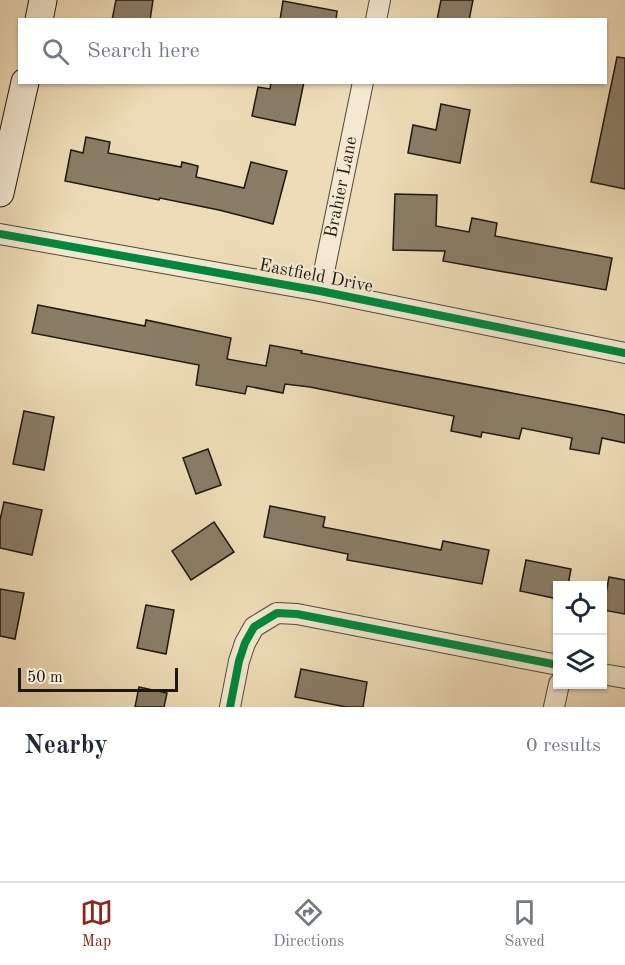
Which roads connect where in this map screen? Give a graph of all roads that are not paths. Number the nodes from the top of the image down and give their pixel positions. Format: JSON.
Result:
{"nodes":[{"id":1,"x":43,"y":0,"type":"edge"},
{"id":2,"x":380,"y":0,"type":"edge"},
{"id":3,"x":39,"y":18,"type":"edge"},
{"id":4,"x":376,"y":18,"type":"edge"},
{"id":5,"x":25,"y":84,"type":"edge"},
{"id":6,"x":363,"y":84,"type":"edge"},
{"id":7,"x":0,"y":194,"type":"edge"},
{"id":8,"x":0,"y":234,"type":"edge"},
{"id":9,"x":320,"y":291,"type":"junction"},
{"id":10,"x":625,"y":353,"type":"edge"},
{"id":11,"x":553,"y":664,"type":"edge"},
{"id":12,"x":607,"y":675,"type":"edge"},
{"id":13,"x":625,"y":678,"type":"edge"},
{"id":14,"x":558,"y":689,"type":"edge"},
{"id":15,"x":230,"y":707,"type":"edge"},
{"id":16,"x":554,"y":707,"type":"edge"}],
"edges":[{"from":1,"to":3,"type":"street"},
{"from":2,"to":4,"type":"street"},
{"from":5,"to":7,"type":"street"},
{"from":6,"to":9,"type":"street","name":"Brahier Lane"},
{"from":8,"to":9,"type":"street","name":"Eastfield Drive"},
{"from":9,"to":10,"type":"street","name":"Eastfield Drive"},
{"from":11,"to":15,"type":"street"},
{"from":12,"to":13,"type":"street"},
{"from":14,"to":16,"type":"street"}]}
